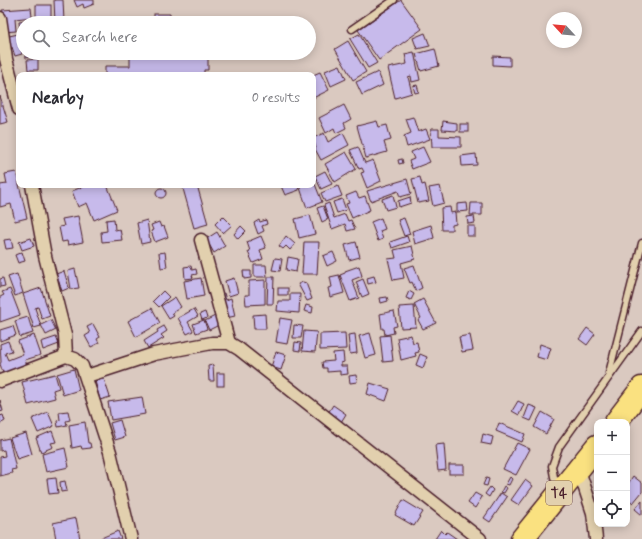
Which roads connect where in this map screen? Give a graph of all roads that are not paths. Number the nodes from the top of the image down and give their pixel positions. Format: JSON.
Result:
{"nodes":[{"id":1,"x":394,"y":0,"type":"edge"},
{"id":2,"x":0,"y":18,"type":"edge"},
{"id":3,"x":352,"y":29,"type":"dead end"},
{"id":4,"x":16,"y":97,"type":"edge"},
{"id":5,"x":33,"y":188,"type":"edge"},
{"id":6,"x":201,"y":240,"type":"dead end"},
{"id":7,"x":642,"y":243,"type":"edge"},
{"id":8,"x":642,"y":331,"type":"edge"},
{"id":9,"x":229,"y":343,"type":"junction"},
{"id":10,"x":66,"y":356,"type":"junction"},
{"id":11,"x":87,"y":376,"type":"junction"},
{"id":12,"x":608,"y":378,"type":"junction"},
{"id":13,"x":0,"y":381,"type":"edge"},
{"id":14,"x":642,"y":388,"type":"edge"},
{"id":15,"x":618,"y":419,"type":"edge"},
{"id":16,"x":594,"y":450,"type":"edge"},
{"id":17,"x":579,"y":470,"type":"junction"},
{"id":18,"x":557,"y":495,"type":"junction"},
{"id":19,"x":529,"y":537,"type":"edge"},
{"id":20,"x":131,"y":539,"type":"edge"},
{"id":21,"x":480,"y":539,"type":"edge"},
{"id":22,"x":596,"y":539,"type":"edge"}],
"edges":[{"from":1,"to":3,"type":"lane"},
{"from":2,"to":4,"type":"street"},
{"from":5,"to":10,"type":"street"},
{"from":6,"to":9,"type":"street"},
{"from":7,"to":12,"type":"lane"},
{"from":8,"to":12,"type":"lane"},
{"from":9,"to":11,"type":"street"},
{"from":9,"to":21,"type":"street"},
{"from":10,"to":11,"type":"street"},
{"from":10,"to":13,"type":"street"},
{"from":11,"to":20,"type":"street"},
{"from":12,"to":18,"type":"lane"},
{"from":14,"to":15,"type":"highway"},
{"from":16,"to":17,"type":"highway","number":"T4"},
{"from":17,"to":18,"type":"highway","number":"T4"},
{"from":17,"to":22,"type":"street"},
{"from":18,"to":19,"type":"highway","number":"T4"}]}
